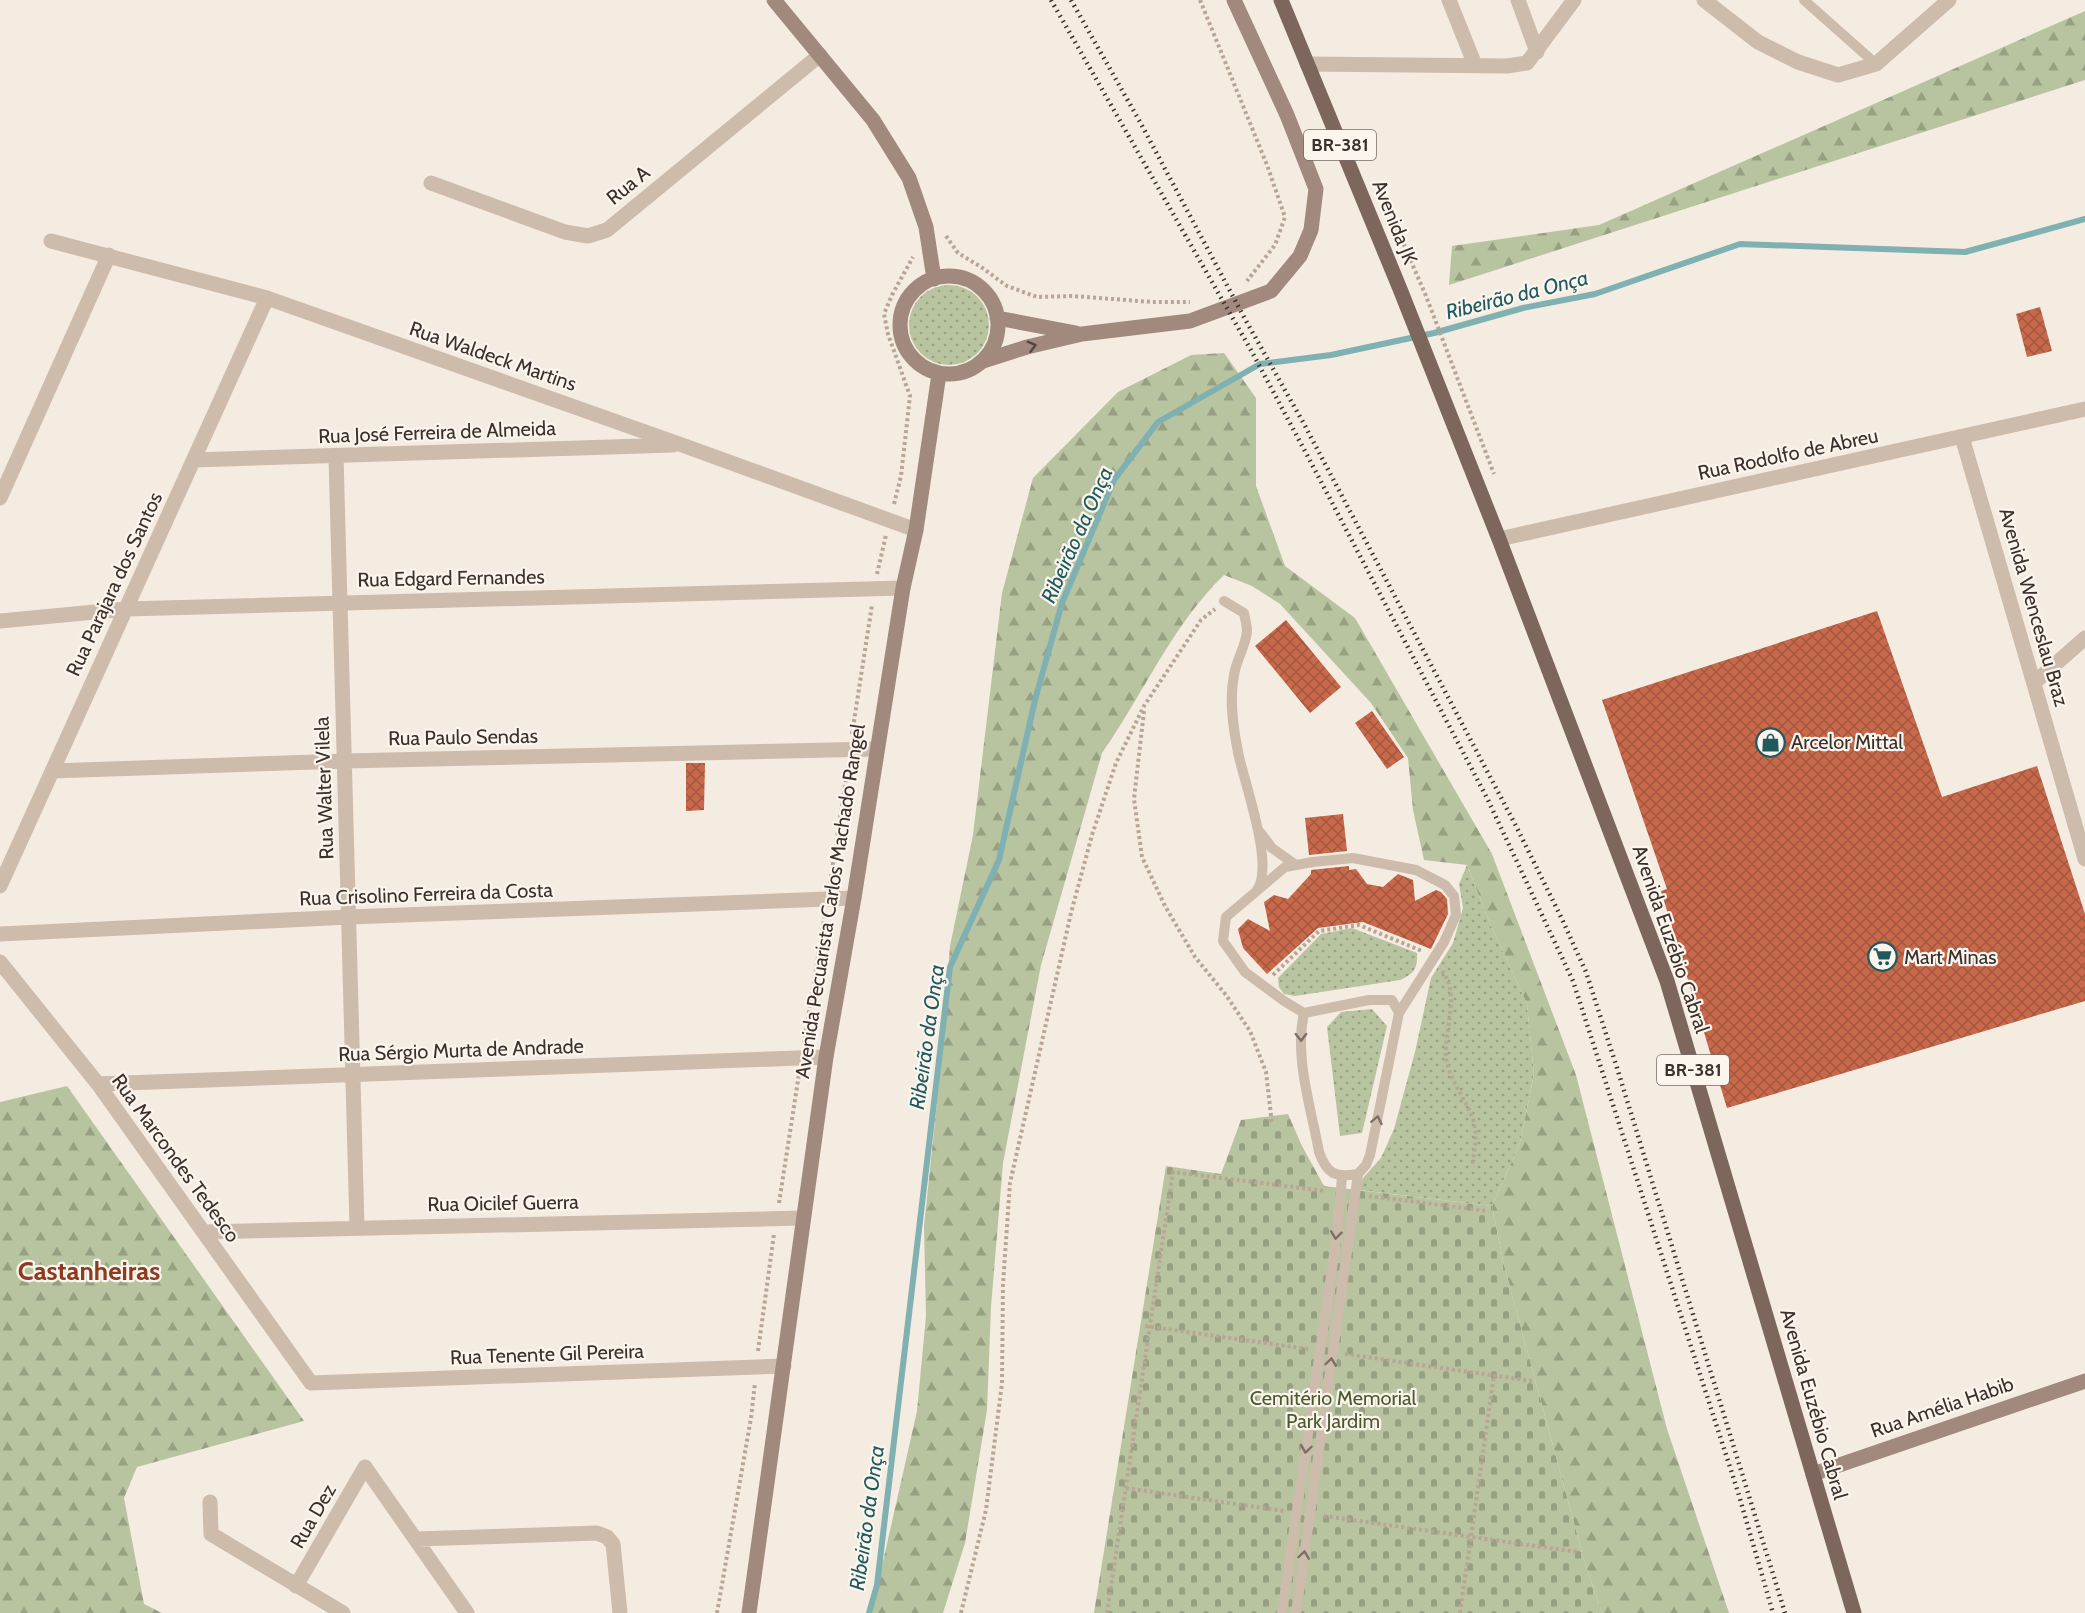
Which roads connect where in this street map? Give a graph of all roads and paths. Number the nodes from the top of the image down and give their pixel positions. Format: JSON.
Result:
{"nodes":[{"id":1,"x":774,"y":0,"type":"edge"},
{"id":2,"x":1200,"y":0,"type":"edge"},
{"id":3,"x":1234,"y":0,"type":"edge"},
{"id":4,"x":1281,"y":0,"type":"edge"},
{"id":5,"x":1449,"y":0,"type":"edge"},
{"id":6,"x":1518,"y":0,"type":"edge"},
{"id":7,"x":1574,"y":0,"type":"edge"},
{"id":8,"x":1704,"y":0,"type":"edge"},
{"id":9,"x":1804,"y":0,"type":"edge"},
{"id":10,"x":1949,"y":0,"type":"edge"},
{"id":11,"x":1537,"y":52,"type":"junction"},
{"id":12,"x":820,"y":55,"type":"junction"},
{"id":13,"x":1307,"y":64,"type":"junction"},
{"id":14,"x":1876,"y":64,"type":"junction"},
{"id":15,"x":1475,"y":65,"type":"junction"},
{"id":16,"x":431,"y":183,"type":"dead end"},
{"id":17,"x":943,"y":229,"type":"dead end"},
{"id":18,"x":51,"y":241,"type":"dead end"},
{"id":19,"x":110,"y":255,"type":"junction"},
{"id":20,"x":934,"y":279,"type":"junction"},
{"id":21,"x":1247,"y":281,"type":"dead end"},
{"id":22,"x":267,"y":298,"type":"junction"},
{"id":23,"x":1199,"y":302,"type":"dead end"},
{"id":24,"x":998,"y":318,"type":"junction"},
{"id":25,"x":1435,"y":319,"type":"dead end"},
{"id":26,"x":1082,"y":334,"type":"junction"},
{"id":27,"x":1444,"y":344,"type":"dead end"},
{"id":28,"x":983,"y":361,"type":"junction"},
{"id":29,"x":939,"y":374,"type":"junction"},
{"id":30,"x":1442,"y":395,"type":"joint"},
{"id":31,"x":2085,"y":409,"type":"edge"},
{"id":32,"x":1962,"y":436,"type":"junction"},
{"id":33,"x":682,"y":445,"type":"junction"},
{"id":34,"x":336,"y":456,"type":"junction"},
{"id":35,"x":194,"y":460,"type":"junction"},
{"id":36,"x":0,"y":498,"type":"edge"},
{"id":37,"x":916,"y":530,"type":"junction"},
{"id":38,"x":1499,"y":539,"type":"junction"},
{"id":39,"x":903,"y":588,"type":"junction"},
{"id":40,"x":1224,"y":601,"type":"joint"},
{"id":41,"x":340,"y":602,"type":"junction"},
{"id":42,"x":126,"y":609,"type":"junction"},
{"id":43,"x":0,"y":621,"type":"edge"},
{"id":44,"x":2085,"y":638,"type":"edge"},
{"id":45,"x":2034,"y":683,"type":"junction"},
{"id":46,"x":1144,"y":706,"type":"junction"},
{"id":47,"x":876,"y":749,"type":"junction"},
{"id":48,"x":345,"y":761,"type":"junction"},
{"id":49,"x":52,"y":771,"type":"junction"},
{"id":50,"x":1255,"y":821,"type":"junction"},
{"id":51,"x":2085,"y":859,"type":"edge"},
{"id":52,"x":1296,"y":865,"type":"junction"},
{"id":53,"x":0,"y":886,"type":"edge"},
{"id":54,"x":1255,"y":892,"type":"junction"},
{"id":55,"x":854,"y":898,"type":"junction"},
{"id":56,"x":349,"y":917,"type":"junction"},
{"id":57,"x":0,"y":934,"type":"edge"},
{"id":58,"x":0,"y":962,"type":"edge"},
{"id":59,"x":1304,"y":1013,"type":"junction"},
{"id":60,"x":1398,"y":1013,"type":"junction"},
{"id":61,"x":826,"y":1057,"type":"junction"},
{"id":62,"x":353,"y":1076,"type":"junction"},
{"id":63,"x":98,"y":1084,"type":"junction"},
{"id":64,"x":1272,"y":1124,"type":"dead end"},
{"id":65,"x":1173,"y":1172,"type":"dead end"},
{"id":66,"x":1358,"y":1174,"type":"junction"},
{"id":67,"x":1342,"y":1177,"type":"junction"},
{"id":68,"x":803,"y":1218,"type":"junction"},
{"id":69,"x":357,"y":1227,"type":"junction"},
{"id":70,"x":204,"y":1232,"type":"junction"},
{"id":71,"x":784,"y":1366,"type":"junction"},
{"id":72,"x":1494,"y":1375,"type":"dead end"},
{"id":73,"x":2085,"y":1381,"type":"edge"},
{"id":74,"x":311,"y":1383,"type":"joint"},
{"id":75,"x":1813,"y":1474,"type":"junction"},
{"id":76,"x":1126,"y":1488,"type":"junction"},
{"id":77,"x":210,"y":1502,"type":"dead end"},
{"id":78,"x":1296,"y":1512,"type":"junction"},
{"id":79,"x":1310,"y":1514,"type":"junction"},
{"id":80,"x":1471,"y":1537,"type":"junction"},
{"id":81,"x":416,"y":1539,"type":"junction"},
{"id":82,"x":1578,"y":1552,"type":"dead end"},
{"id":83,"x":296,"y":1586,"type":"junction"},
{"id":84,"x":343,"y":1613,"type":"edge"},
{"id":85,"x":467,"y":1613,"type":"edge"},
{"id":86,"x":620,"y":1613,"type":"edge"},
{"id":87,"x":749,"y":1613,"type":"edge"},
{"id":88,"x":961,"y":1613,"type":"edge"},
{"id":89,"x":1107,"y":1613,"type":"edge"},
{"id":90,"x":1282,"y":1613,"type":"edge"},
{"id":91,"x":1296,"y":1613,"type":"edge"},
{"id":92,"x":1460,"y":1613,"type":"edge"},
{"id":93,"x":1854,"y":1613,"type":"edge"}],
"edges":[{"from":1,"to":12,"type":"street"},
{"from":2,"to":21,"type":"path"},
{"from":3,"to":26,"type":"street"},
{"from":4,"to":13,"type":"main road","name":"Avenida JK","number":"BR-381"},
{"from":5,"to":15,"type":"street"},
{"from":6,"to":11,"type":"street"},
{"from":7,"to":11,"type":"street"},
{"from":8,"to":14,"type":"street"},
{"from":9,"to":14,"type":"lane"},
{"from":10,"to":14,"type":"street"},
{"from":11,"to":15,"type":"street"},
{"from":12,"to":16,"type":"street","name":"Rua A"},
{"from":12,"to":20,"type":"street"},
{"from":13,"to":15,"type":"street"},
{"from":13,"to":30,"type":"main road","name":"Avenida JK","number":"BR-381"},
{"from":17,"to":23,"type":"path"},
{"from":18,"to":19,"type":"street","name":"Rua Waldeck Martins"},
{"from":19,"to":22,"type":"street","name":"Rua Waldeck Martins"},
{"from":19,"to":36,"type":"street"},
{"from":20,"to":24,"type":"street"},
{"from":20,"to":29,"type":"street"},
{"from":22,"to":33,"type":"street","name":"Rua Waldeck Martins"},
{"from":22,"to":35,"type":"street","name":"Rua Parajara dos Santos"},
{"from":24,"to":26,"type":"street"},
{"from":24,"to":28,"type":"street"},
{"from":25,"to":27,"type":"path"},
{"from":28,"to":26,"type":"street","one_way":true},
{"from":28,"to":29,"type":"street"},
{"from":29,"to":37,"type":"street","name":"Avenida Pecuarista Carlos Machado Rangel"},
{"from":30,"to":38,"type":"main road","name":"Avenida Euzébio Cabral","number":"BR-381"},
{"from":31,"to":32,"type":"street","name":"Rua Rodolfo de Abreu"},
{"from":32,"to":38,"type":"street","name":"Rua Rodolfo de Abreu"},
{"from":32,"to":45,"type":"street","name":"Avenida Wenceslau Braz"},
{"from":33,"to":34,"type":"street","name":"Rua José Ferreira de Almeida"},
{"from":33,"to":37,"type":"street","name":"Rua Waldeck Martins"},
{"from":34,"to":35,"type":"street","name":"Rua José Ferreira de Almeida"},
{"from":34,"to":41,"type":"street","name":"Rua Walter Vilela"},
{"from":35,"to":42,"type":"street","name":"Rua Parajara dos Santos"},
{"from":37,"to":39,"type":"street","name":"Avenida Pecuarista Carlos Machado Rangel"},
{"from":38,"to":75,"type":"main road","name":"Avenida Euzébio Cabral","number":"BR-381"},
{"from":39,"to":41,"type":"street","name":"Rua Edgard Fernandes"},
{"from":39,"to":47,"type":"street","name":"Avenida Pecuarista Carlos Machado Rangel"},
{"from":40,"to":46,"type":"path"},
{"from":40,"to":50,"type":"lane"},
{"from":41,"to":42,"type":"street","name":"Rua Edgard Fernandes"},
{"from":41,"to":48,"type":"street","name":"Rua Walter Vilela"},
{"from":42,"to":43,"type":"street","name":"Rua Edgard Fernandes"},
{"from":42,"to":49,"type":"street","name":"Rua Parajara dos Santos"},
{"from":44,"to":45,"type":"street"},
{"from":45,"to":51,"type":"street","name":"Avenida Wenceslau Braz"},
{"from":46,"to":64,"type":"path"},
{"from":46,"to":88,"type":"path"},
{"from":47,"to":48,"type":"street","name":"Rua Paulo Sendas"},
{"from":47,"to":55,"type":"street","name":"Avenida Pecuarista Carlos Machado Rangel"},
{"from":48,"to":49,"type":"street","name":"Rua Paulo Sendas"},
{"from":48,"to":56,"type":"street","name":"Rua Walter Vilela"},
{"from":49,"to":53,"type":"street","name":"Rua Parajara dos Santos"},
{"from":50,"to":52,"type":"lane"},
{"from":50,"to":54,"type":"lane"},
{"from":52,"to":54,"type":"lane"},
{"from":52,"to":60,"type":"lane"},
{"from":54,"to":59,"type":"lane"},
{"from":55,"to":56,"type":"street","name":"Rua Crisolino Ferreira da Costa"},
{"from":55,"to":61,"type":"street","name":"Avenida Pecuarista Carlos Machado Rangel"},
{"from":56,"to":57,"type":"street","name":"Rua Crisolino Ferreira da Costa"},
{"from":56,"to":62,"type":"street","name":"Rua Walter Vilela"},
{"from":58,"to":63,"type":"street","name":"Rua Marcondes Tedesco"},
{"from":59,"to":60,"type":"lane"},
{"from":59,"to":67,"type":"lane","one_way":true},
{"from":66,"to":60,"type":"lane","one_way":true},
{"from":61,"to":62,"type":"street","name":"Rua Sérgio Murta de Andrade"},
{"from":61,"to":68,"type":"street","name":"Avenida Pecuarista Carlos Machado Rangel"},
{"from":62,"to":63,"type":"street","name":"Rua Sérgio Murta de Andrade"},
{"from":62,"to":69,"type":"street","name":"Rua Walter Vilela"},
{"from":63,"to":70,"type":"street","name":"Rua Marcondes Tedesco"},
{"from":65,"to":76,"type":"path"},
{"from":66,"to":67,"type":"lane"},
{"from":79,"to":66,"type":"lane","one_way":true},
{"from":67,"to":78,"type":"lane","one_way":true},
{"from":68,"to":69,"type":"street","name":"Rua Oicilef Guerra"},
{"from":68,"to":71,"type":"street","name":"Avenida Pecuarista Carlos Machado Rangel"},
{"from":69,"to":70,"type":"street","name":"Rua Oicilef Guerra"},
{"from":70,"to":74,"type":"street","name":"Rua Marcondes Tedesco"},
{"from":71,"to":74,"type":"street","name":"Rua Tenente Gil Pereira"},
{"from":71,"to":87,"type":"street","name":"Avenida Pecuarista Carlos Machado Rangel"},
{"from":72,"to":80,"type":"path"},
{"from":73,"to":75,"type":"street","name":"Rua Amélia Habib"},
{"from":75,"to":93,"type":"main road","name":"Avenida Euzébio Cabral","number":"BR-381"},
{"from":76,"to":78,"type":"path"},
{"from":76,"to":89,"type":"path"},
{"from":77,"to":83,"type":"street"},
{"from":78,"to":90,"type":"lane"},
{"from":79,"to":80,"type":"path"},
{"from":91,"to":79,"type":"lane","one_way":true},
{"from":80,"to":82,"type":"path"},
{"from":80,"to":92,"type":"path"},
{"from":81,"to":83,"type":"street","name":"Rua Dez"},
{"from":81,"to":85,"type":"street"},
{"from":81,"to":86,"type":"street"},
{"from":83,"to":84,"type":"street"}]}
